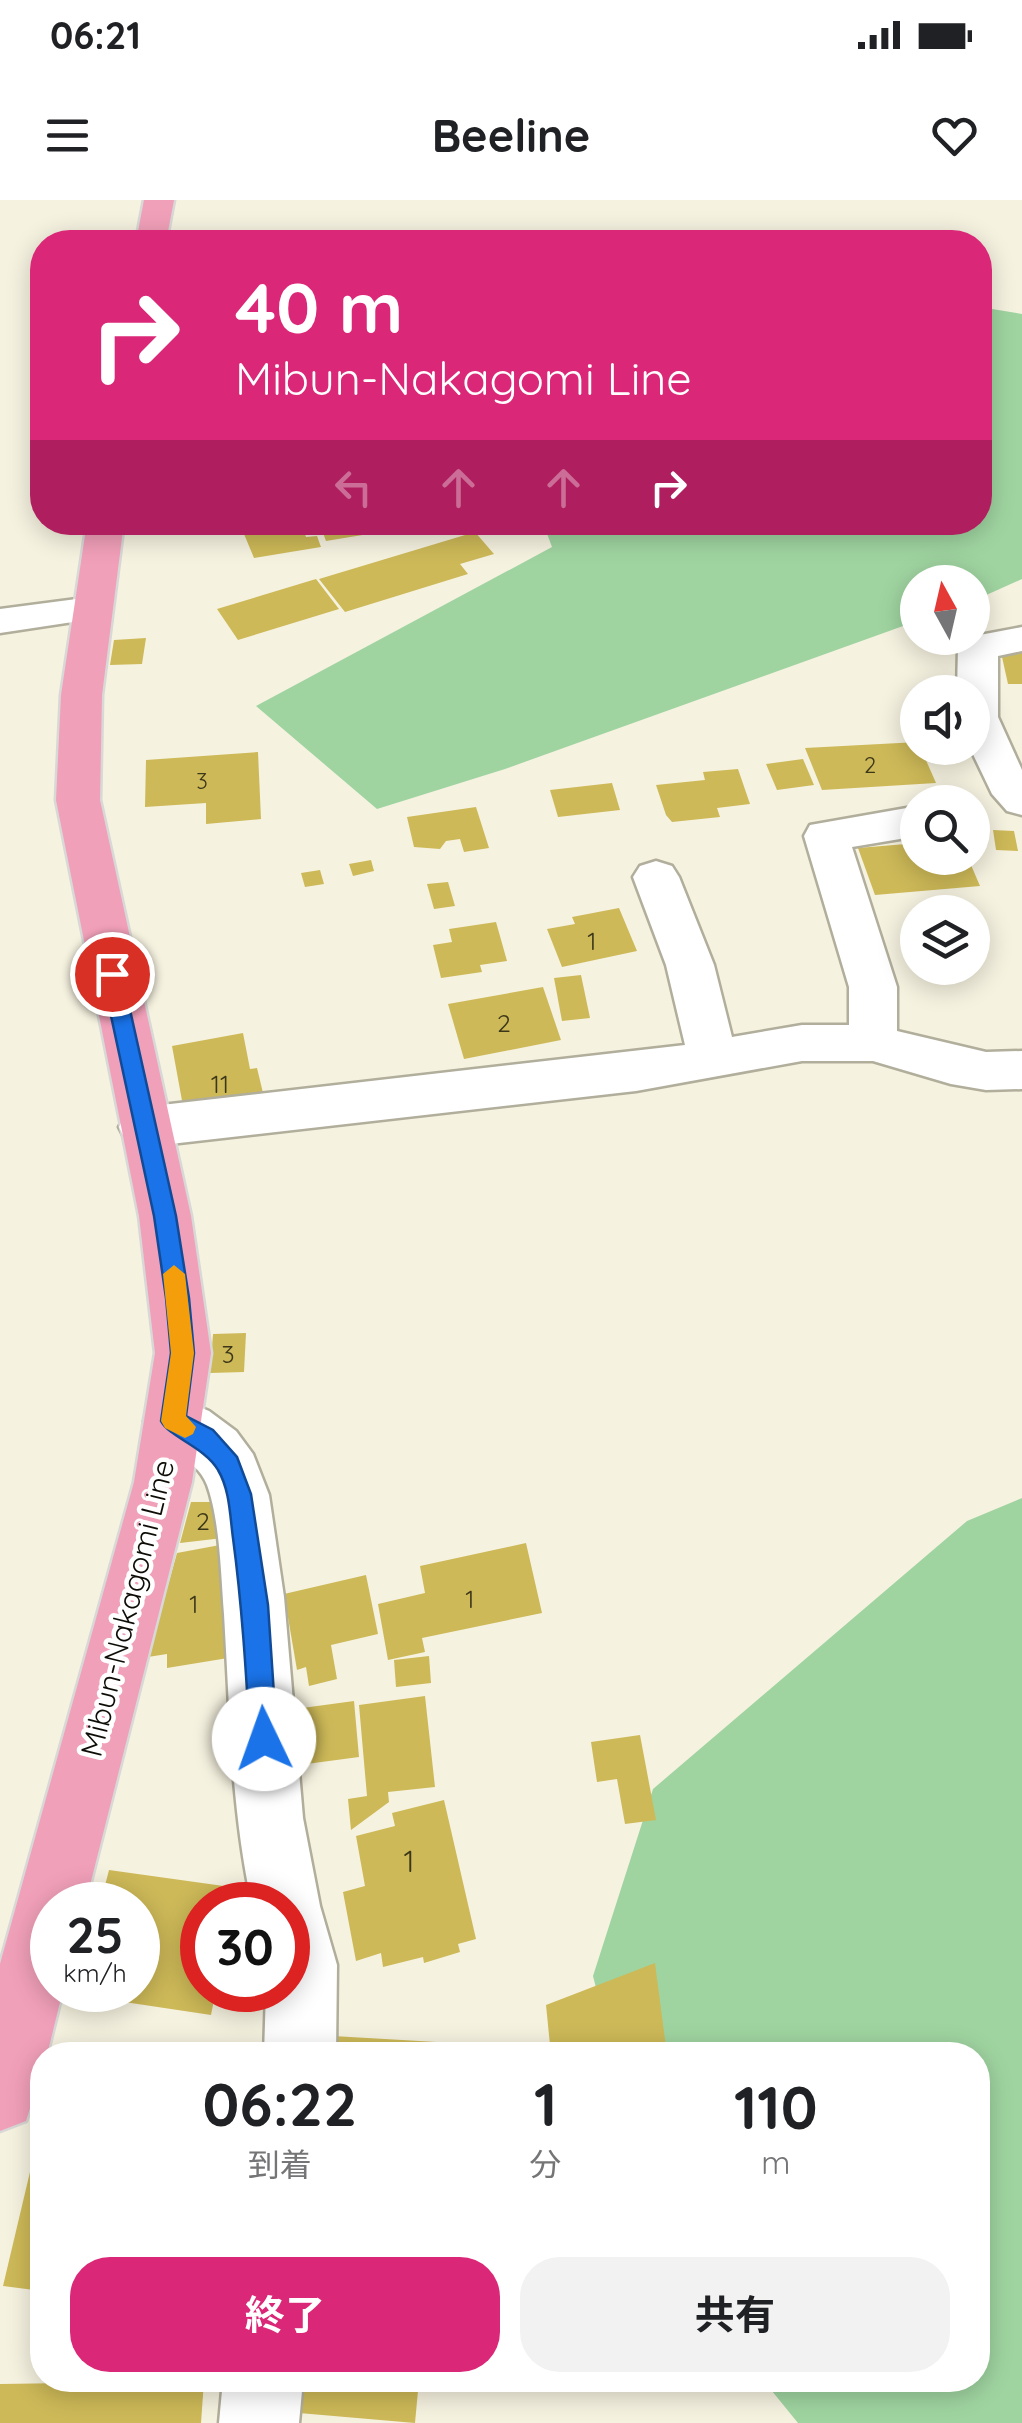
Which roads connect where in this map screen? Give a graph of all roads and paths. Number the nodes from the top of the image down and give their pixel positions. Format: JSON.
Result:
{"nodes":[{"id":1,"x":159,"y":200,"type":"edge"},
{"id":2,"x":154,"y":230,"type":"edge"},
{"id":3,"x":104,"y":535,"type":"edge"},
{"id":4,"x":92,"y":609,"type":"junction"},
{"id":5,"x":0,"y":621,"type":"edge"},
{"id":6,"x":1022,"y":640,"type":"edge"},
{"id":7,"x":1022,"y":801,"type":"edge"},
{"id":8,"x":990,"y":810,"type":"edge"},
{"id":9,"x":1022,"y":814,"type":"edge"},
{"id":10,"x":900,"y":824,"type":"edge"},
{"id":11,"x":656,"y":877,"type":"dead end"},
{"id":12,"x":872,"y":1042,"type":"junction"},
{"id":13,"x":713,"y":1057,"type":"junction"},
{"id":14,"x":1022,"y":1070,"type":"edge"},
{"id":15,"x":144,"y":1127,"type":"junction"},
{"id":16,"x":173,"y":1421,"type":"junction"},
{"id":17,"x":282,"y":1882,"type":"edge"},
{"id":18,"x":301,"y":2012,"type":"edge"},
{"id":19,"x":300,"y":2042,"type":"edge"},
{"id":20,"x":0,"y":2095,"type":"edge"},
{"id":21,"x":263,"y":2392,"type":"edge"},
{"id":22,"x":259,"y":2423,"type":"edge"}],
"edges":[{"from":1,"to":2,"type":"main road"},
{"from":3,"to":4,"type":"main road","name":"Mibun-Nakagomi Line"},
{"from":4,"to":5,"type":"street"},
{"from":4,"to":15,"type":"main road","name":"Mibun-Nakagomi Line"},
{"from":6,"to":7,"type":"street"},
{"from":8,"to":9,"type":"street"},
{"from":10,"to":12,"type":"street"},
{"from":11,"to":13,"type":"street"},
{"from":12,"to":13,"type":"street"},
{"from":12,"to":14,"type":"street"},
{"from":13,"to":15,"type":"street"},
{"from":15,"to":16,"type":"main road","name":"Mibun-Nakagomi Line"},
{"from":16,"to":17,"type":"street"},
{"from":16,"to":20,"type":"main road","name":"Mibun-Nakagomi Line"},
{"from":18,"to":19,"type":"street"},
{"from":21,"to":22,"type":"street"}]}
